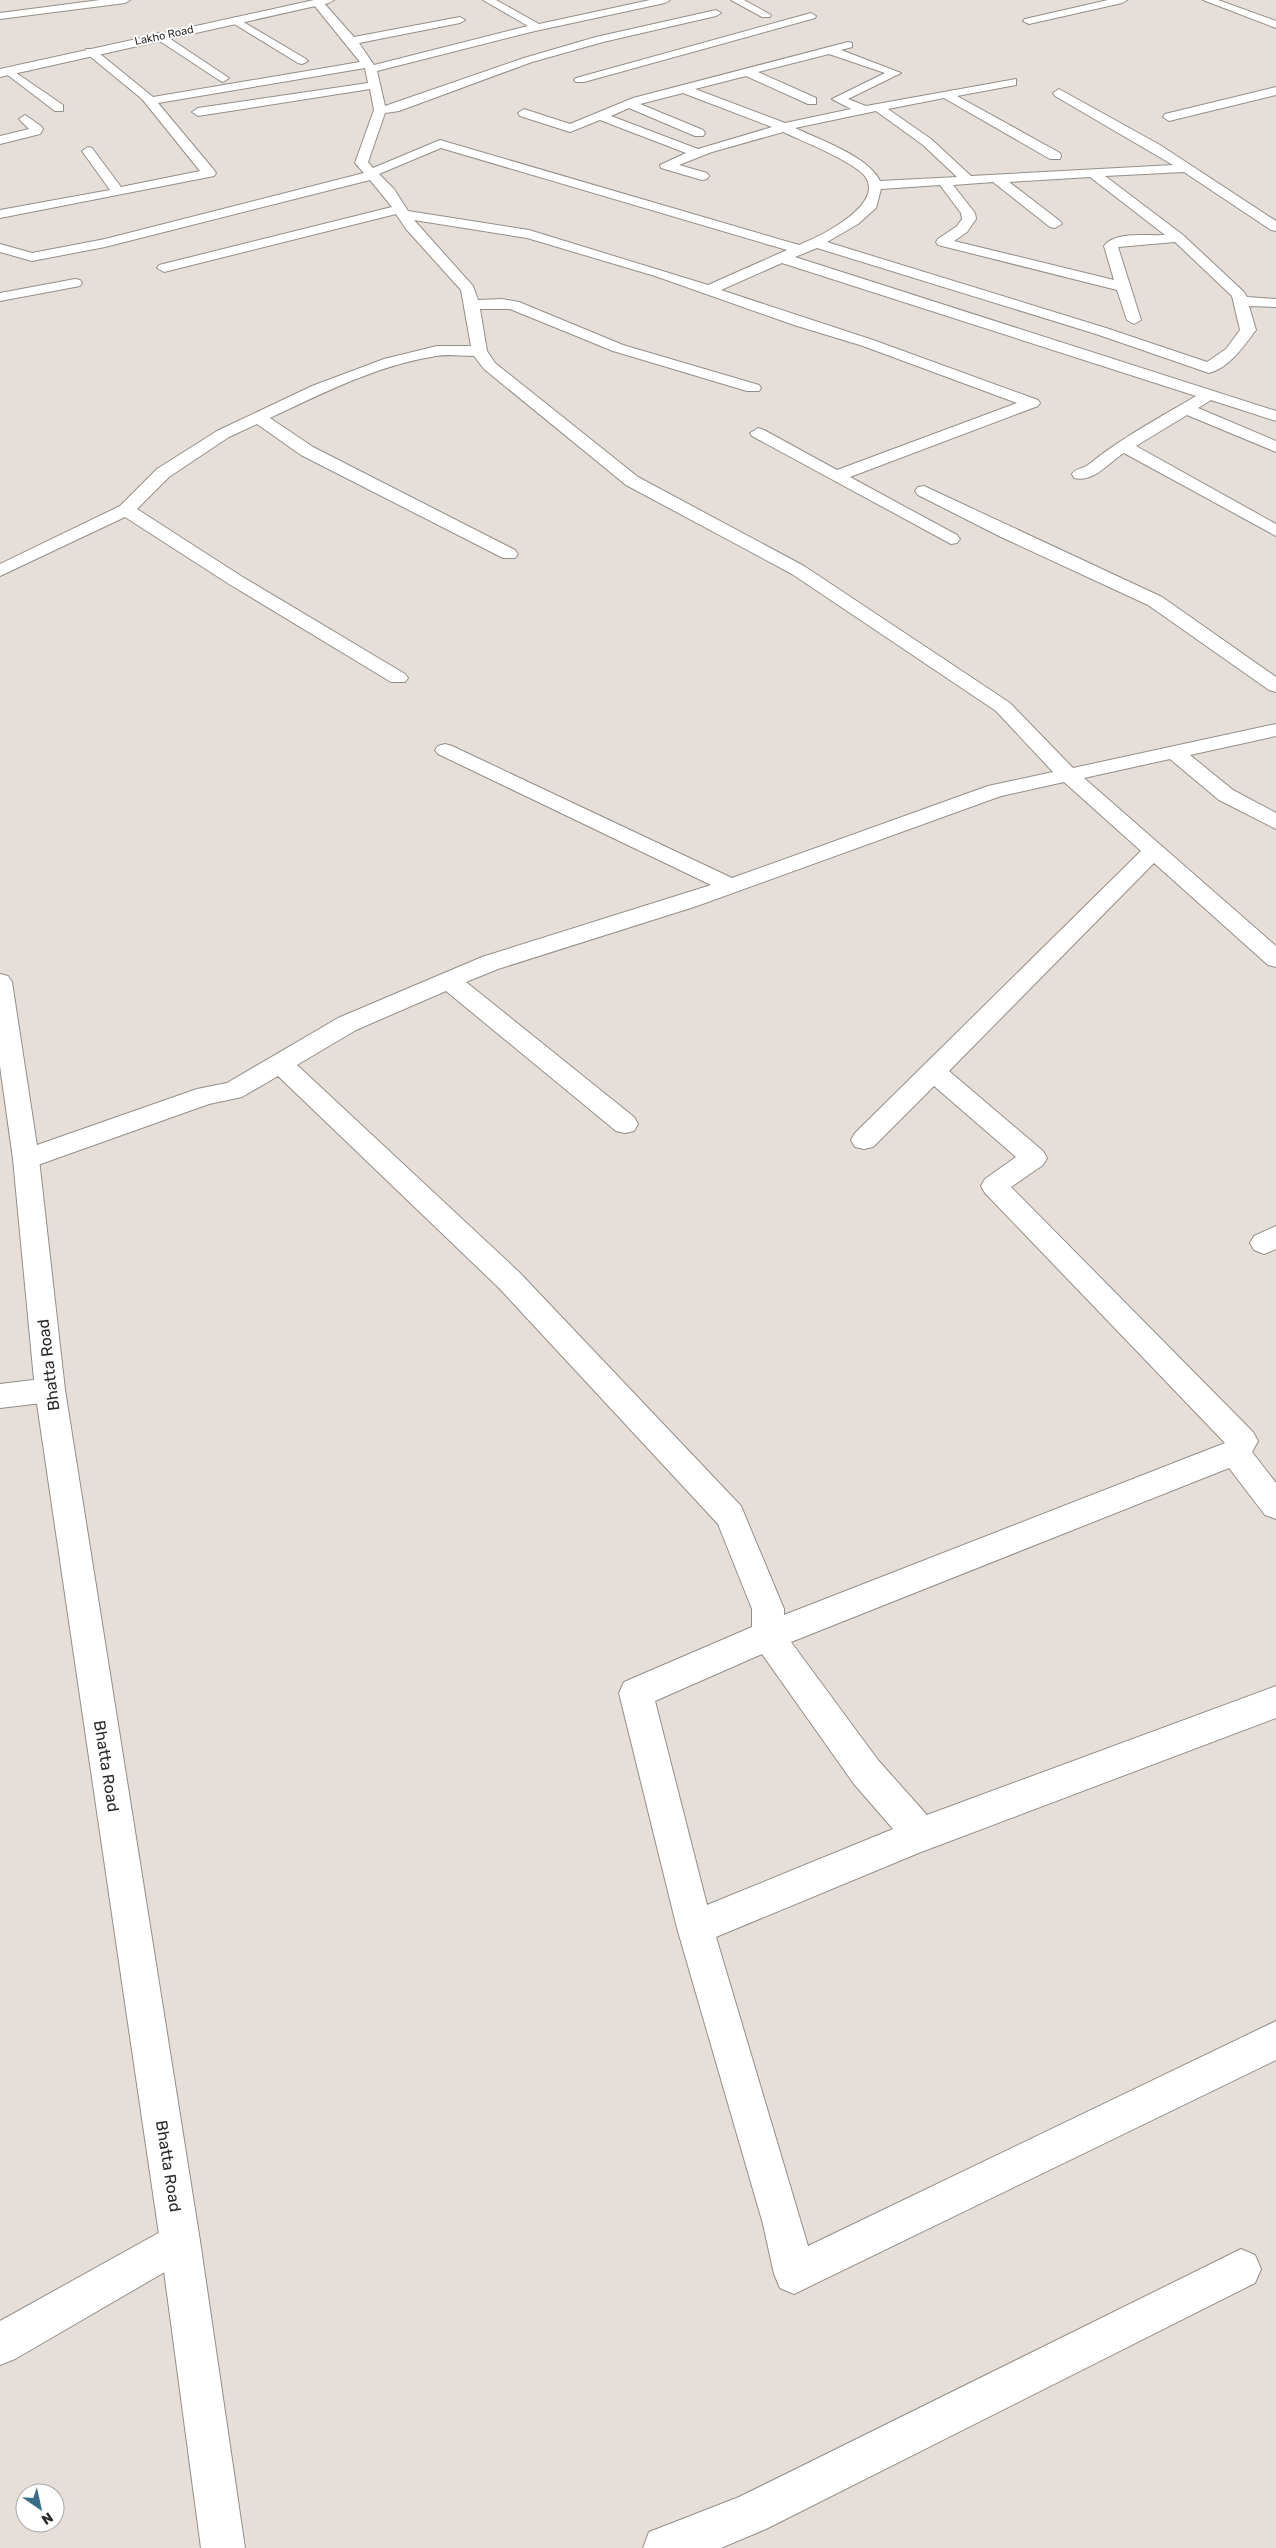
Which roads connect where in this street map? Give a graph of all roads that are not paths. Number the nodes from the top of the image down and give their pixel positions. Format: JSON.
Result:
{"nodes":[{"id":1,"x":125,"y":0,"type":"edge"},
{"id":2,"x":488,"y":0,"type":"edge"},
{"id":3,"x":665,"y":0,"type":"edge"},
{"id":4,"x":736,"y":0,"type":"edge"},
{"id":5,"x":1122,"y":0,"type":"edge"},
{"id":6,"x":1208,"y":0,"type":"edge"},
{"id":7,"x":325,"y":1,"type":"edge"},
{"id":8,"x":716,"y":12,"type":"dead end"},
{"id":9,"x":766,"y":15,"type":"dead end"},
{"id":10,"x":0,"y":16,"type":"edge"},
{"id":11,"x":811,"y":16,"type":"dead end"},
{"id":12,"x":235,"y":20,"type":"junction"},
{"id":13,"x":460,"y":20,"type":"dead end"},
{"id":14,"x":1029,"y":21,"type":"dead end"},
{"id":15,"x":1276,"y":24,"type":"edge"},
{"id":16,"x":539,"y":28,"type":"junction"},
{"id":17,"x":159,"y":36,"type":"junction"},
{"id":18,"x":824,"y":36,"type":"dead end"},
{"id":19,"x":352,"y":41,"type":"junction"},
{"id":20,"x":830,"y":50,"type":"junction"},
{"id":21,"x":90,"y":51,"type":"junction"},
{"id":22,"x":802,"y":58,"type":"junction"},
{"id":23,"x":528,"y":60,"type":"junction"},
{"id":24,"x":302,"y":61,"type":"dead end"},
{"id":25,"x":818,"y":65,"type":"dead end"},
{"id":26,"x":545,"y":66,"type":"dead end"},
{"id":27,"x":369,"y":67,"type":"junction"},
{"id":28,"x":4,"y":72,"type":"edge"},
{"id":29,"x":747,"y":72,"type":"junction"},
{"id":30,"x":223,"y":78,"type":"dead end"},
{"id":31,"x":851,"y":78,"type":"dead end"},
{"id":32,"x":1012,"y":82,"type":"dead end"},
{"id":33,"x":868,"y":85,"type":"junction"},
{"id":34,"x":375,"y":86,"type":"junction"},
{"id":35,"x":604,"y":89,"type":"dead end"},
{"id":36,"x":684,"y":89,"type":"junction"},
{"id":37,"x":1276,"y":91,"type":"edge"},
{"id":38,"x":1059,"y":93,"type":"dead end"},
{"id":39,"x":947,"y":95,"type":"junction"},
{"id":40,"x":629,"y":100,"type":"junction"},
{"id":41,"x":812,"y":101,"type":"dead end"},
{"id":42,"x":150,"y":102,"type":"junction"},
{"id":43,"x":59,"y":108,"type":"dead end"},
{"id":44,"x":738,"y":109,"type":"junction"},
{"id":45,"x":873,"y":109,"type":"junction"},
{"id":46,"x":380,"y":110,"type":"junction"},
{"id":47,"x":524,"y":113,"type":"dead end"},
{"id":48,"x":173,"y":116,"type":"junction"},
{"id":49,"x":600,"y":116,"type":"junction"},
{"id":50,"x":713,"y":116,"type":"dead end"},
{"id":51,"x":1169,"y":117,"type":"dead end"},
{"id":52,"x":25,"y":119,"type":"dead end"},
{"id":53,"x":696,"y":120,"type":"dead end"},
{"id":54,"x":679,"y":124,"type":"junction"},
{"id":55,"x":783,"y":127,"type":"junction"},
{"id":56,"x":699,"y":133,"type":"dead end"},
{"id":57,"x":0,"y":140,"type":"edge"},
{"id":58,"x":88,"y":151,"type":"dead end"},
{"id":59,"x":698,"y":153,"type":"junction"},
{"id":60,"x":1055,"y":156,"type":"dead end"},
{"id":61,"x":1184,"y":168,"type":"junction"},
{"id":62,"x":1093,"y":173,"type":"junction"},
{"id":63,"x":372,"y":174,"type":"junction"},
{"id":64,"x":702,"y":176,"type":"dead end"},
{"id":65,"x":996,"y":178,"type":"junction"},
{"id":66,"x":968,"y":180,"type":"junction"},
{"id":67,"x":943,"y":181,"type":"junction"},
{"id":68,"x":874,"y":185,"type":"junction"},
{"id":69,"x":118,"y":192,"type":"junction"},
{"id":70,"x":402,"y":212,"type":"junction"},
{"id":71,"x":0,"y":214,"type":"edge"},
{"id":72,"x":1056,"y":224,"type":"dead end"},
{"id":73,"x":1276,"y":227,"type":"edge"},
{"id":74,"x":1178,"y":238,"type":"junction"},
{"id":75,"x":816,"y":243,"type":"junction"},
{"id":76,"x":0,"y":248,"type":"edge"},
{"id":77,"x":801,"y":250,"type":"junction"},
{"id":78,"x":782,"y":258,"type":"junction"},
{"id":79,"x":164,"y":268,"type":"dead end"},
{"id":80,"x":75,"y":283,"type":"dead end"},
{"id":81,"x":1124,"y":287,"type":"junction"},
{"id":82,"x":708,"y":290,"type":"junction"},
{"id":83,"x":0,"y":297,"type":"edge"},
{"id":84,"x":1240,"y":301,"type":"junction"},
{"id":85,"x":1276,"y":303,"type":"edge"},
{"id":86,"x":472,"y":305,"type":"junction"},
{"id":87,"x":1134,"y":320,"type":"dead end"},
{"id":88,"x":479,"y":352,"type":"junction"},
{"id":89,"x":753,"y":388,"type":"dead end"},
{"id":90,"x":1208,"y":395,"type":"junction"},
{"id":91,"x":1187,"y":409,"type":"junction"},
{"id":92,"x":1276,"y":416,"type":"edge"},
{"id":93,"x":258,"y":417,"type":"junction"},
{"id":94,"x":758,"y":433,"type":"dead end"},
{"id":95,"x":1124,"y":446,"type":"junction"},
{"id":96,"x":1276,"y":447,"type":"edge"},
{"id":97,"x":1080,"y":474,"type":"dead end"},
{"id":98,"x":836,"y":476,"type":"junction"},
{"id":99,"x":924,"y":491,"type":"dead end"},
{"id":100,"x":126,"y":510,"type":"junction"},
{"id":101,"x":1276,"y":531,"type":"edge"},
{"id":102,"x":951,"y":539,"type":"dead end"},
{"id":103,"x":509,"y":554,"type":"dead end"},
{"id":104,"x":0,"y":571,"type":"edge"},
{"id":105,"x":398,"y":678,"type":"dead end"},
{"id":106,"x":1276,"y":686,"type":"edge"},
{"id":107,"x":1276,"y":730,"type":"edge"},
{"id":108,"x":445,"y":750,"type":"dead end"},
{"id":109,"x":1173,"y":751,"type":"junction"},
{"id":110,"x":1067,"y":774,"type":"junction"},
{"id":111,"x":1276,"y":822,"type":"edge"},
{"id":112,"x":1154,"y":851,"type":"junction"},
{"id":113,"x":731,"y":886,"type":"junction"},
{"id":114,"x":1276,"y":959,"type":"edge"},
{"id":115,"x":449,"y":981,"type":"junction"},
{"id":116,"x":0,"y":982,"type":"edge"},
{"id":117,"x":280,"y":1064,"type":"junction"},
{"id":118,"x":933,"y":1071,"type":"junction"},
{"id":119,"x":7,"y":1077,"type":"edge"},
{"id":120,"x":625,"y":1124,"type":"dead end"},
{"id":121,"x":864,"y":1140,"type":"dead end"},
{"id":122,"x":26,"y":1160,"type":"junction"},
{"id":123,"x":50,"y":1390,"type":"junction"},
{"id":124,"x":0,"y":1396,"type":"edge"},
{"id":125,"x":1235,"y":1453,"type":"junction"},
{"id":126,"x":1276,"y":1506,"type":"edge"},
{"id":127,"x":768,"y":1636,"type":"junction"},
{"id":128,"x":1276,"y":1702,"type":"edge"},
{"id":129,"x":921,"y":1836,"type":"junction"},
{"id":130,"x":695,"y":1928,"type":"junction"},
{"id":131,"x":1276,"y":2040,"type":"edge"},
{"id":132,"x":180,"y":2241,"type":"junction"},
{"id":133,"x":1241,"y":2269,"type":"dead end"},
{"id":134,"x":0,"y":2344,"type":"edge"},
{"id":135,"x":668,"y":2547,"type":"edge"},
{"id":136,"x":223,"y":2548,"type":"edge"}],
"edges":[{"from":1,"to":10,"type":"street"},
{"from":2,"to":16,"type":"street"},
{"from":3,"to":16,"type":"street"},
{"from":4,"to":9,"type":"street"},
{"from":5,"to":14,"type":"street"},
{"from":6,"to":15,"type":"street"},
{"from":7,"to":12,"type":"street","name":"Lakho Road"},
{"from":7,"to":19,"type":"street"},
{"from":8,"to":23,"type":"street"},
{"from":11,"to":35,"type":"street"},
{"from":12,"to":17,"type":"street","name":"Lakho Road"},
{"from":12,"to":24,"type":"street"},
{"from":13,"to":19,"type":"street"},
{"from":16,"to":27,"type":"street"},
{"from":17,"to":21,"type":"street","name":"Lakho Road"},
{"from":17,"to":30,"type":"street"},
{"from":18,"to":20,"type":"street"},
{"from":19,"to":27,"type":"street"},
{"from":20,"to":22,"type":"street"},
{"from":20,"to":33,"type":"street"},
{"from":21,"to":28,"type":"street","name":"Lakho Road"},
{"from":21,"to":42,"type":"street"},
{"from":22,"to":25,"type":"street"},
{"from":22,"to":29,"type":"street"},
{"from":23,"to":26,"type":"street"},
{"from":23,"to":46,"type":"street"},
{"from":27,"to":34,"type":"street"},
{"from":27,"to":42,"type":"street"},
{"from":28,"to":43,"type":"street"},
{"from":29,"to":36,"type":"street"},
{"from":29,"to":41,"type":"street"},
{"from":31,"to":33,"type":"street"},
{"from":32,"to":39,"type":"street"},
{"from":33,"to":45,"type":"street"},
{"from":34,"to":46,"type":"street"},
{"from":34,"to":48,"type":"street"},
{"from":36,"to":40,"type":"street"},
{"from":36,"to":44,"type":"street"},
{"from":37,"to":51,"type":"street"},
{"from":38,"to":61,"type":"street"},
{"from":39,"to":45,"type":"street"},
{"from":39,"to":60,"type":"street"},
{"from":40,"to":49,"type":"street"},
{"from":40,"to":54,"type":"street"},
{"from":42,"to":48,"type":"street"},
{"from":44,"to":50,"type":"street"},
{"from":44,"to":55,"type":"street"},
{"from":45,"to":55,"type":"street"},
{"from":45,"to":66,"type":"street"},
{"from":46,"to":63,"type":"street"},
{"from":47,"to":49,"type":"street"},
{"from":48,"to":69,"type":"street"},
{"from":49,"to":59,"type":"street"},
{"from":52,"to":57,"type":"street"},
{"from":53,"to":54,"type":"street"},
{"from":54,"to":56,"type":"street"},
{"from":55,"to":59,"type":"street"},
{"from":55,"to":68,"type":"street"},
{"from":58,"to":69,"type":"street"},
{"from":59,"to":64,"type":"street"},
{"from":61,"to":62,"type":"street"},
{"from":61,"to":73,"type":"street"},
{"from":62,"to":65,"type":"street"},
{"from":62,"to":74,"type":"street"},
{"from":63,"to":70,"type":"street"},
{"from":63,"to":76,"type":"street"},
{"from":63,"to":77,"type":"street"},
{"from":65,"to":66,"type":"street"},
{"from":65,"to":72,"type":"street"},
{"from":66,"to":67,"type":"street"},
{"from":67,"to":68,"type":"street"},
{"from":67,"to":81,"type":"street"},
{"from":68,"to":75,"type":"street"},
{"from":69,"to":71,"type":"street"},
{"from":70,"to":79,"type":"street"},
{"from":70,"to":82,"type":"street"},
{"from":70,"to":86,"type":"street"},
{"from":74,"to":81,"type":"street"},
{"from":74,"to":84,"type":"street"},
{"from":75,"to":77,"type":"street"},
{"from":75,"to":84,"type":"street"},
{"from":77,"to":78,"type":"street"},
{"from":78,"to":82,"type":"street"},
{"from":78,"to":90,"type":"street"},
{"from":80,"to":83,"type":"street"},
{"from":81,"to":87,"type":"street"},
{"from":82,"to":98,"type":"street"},
{"from":84,"to":85,"type":"street"},
{"from":86,"to":88,"type":"street"},
{"from":86,"to":89,"type":"street"},
{"from":88,"to":93,"type":"street"},
{"from":88,"to":110,"type":"street"},
{"from":90,"to":91,"type":"street"},
{"from":90,"to":92,"type":"street"},
{"from":91,"to":95,"type":"street"},
{"from":91,"to":96,"type":"street"},
{"from":93,"to":100,"type":"street"},
{"from":93,"to":103,"type":"street"},
{"from":94,"to":98,"type":"street"},
{"from":95,"to":97,"type":"street"},
{"from":95,"to":101,"type":"street"},
{"from":98,"to":102,"type":"street"},
{"from":99,"to":106,"type":"street"},
{"from":100,"to":104,"type":"street"},
{"from":100,"to":105,"type":"street"},
{"from":107,"to":109,"type":"street"},
{"from":108,"to":113,"type":"street"},
{"from":109,"to":110,"type":"street"},
{"from":109,"to":111,"type":"street"},
{"from":110,"to":112,"type":"street"},
{"from":110,"to":113,"type":"street"},
{"from":112,"to":114,"type":"street"},
{"from":112,"to":118,"type":"street"},
{"from":113,"to":115,"type":"street"},
{"from":115,"to":117,"type":"street"},
{"from":115,"to":120,"type":"street"},
{"from":116,"to":119,"type":"street","name":"Bhatta Road"},
{"from":117,"to":122,"type":"street"},
{"from":117,"to":127,"type":"street"},
{"from":118,"to":121,"type":"street"},
{"from":118,"to":125,"type":"street"},
{"from":119,"to":122,"type":"street","name":"Bhatta Road"},
{"from":122,"to":123,"type":"street","name":"Bhatta Road"},
{"from":123,"to":124,"type":"street"},
{"from":123,"to":132,"type":"street","name":"Bhatta Road"},
{"from":125,"to":126,"type":"street"},
{"from":125,"to":127,"type":"street"},
{"from":127,"to":129,"type":"street"},
{"from":127,"to":130,"type":"street"},
{"from":128,"to":129,"type":"street"},
{"from":129,"to":130,"type":"street"},
{"from":130,"to":131,"type":"street"},
{"from":132,"to":134,"type":"street"},
{"from":132,"to":136,"type":"street","name":"Bhatta Road"},
{"from":133,"to":135,"type":"street"}]}
